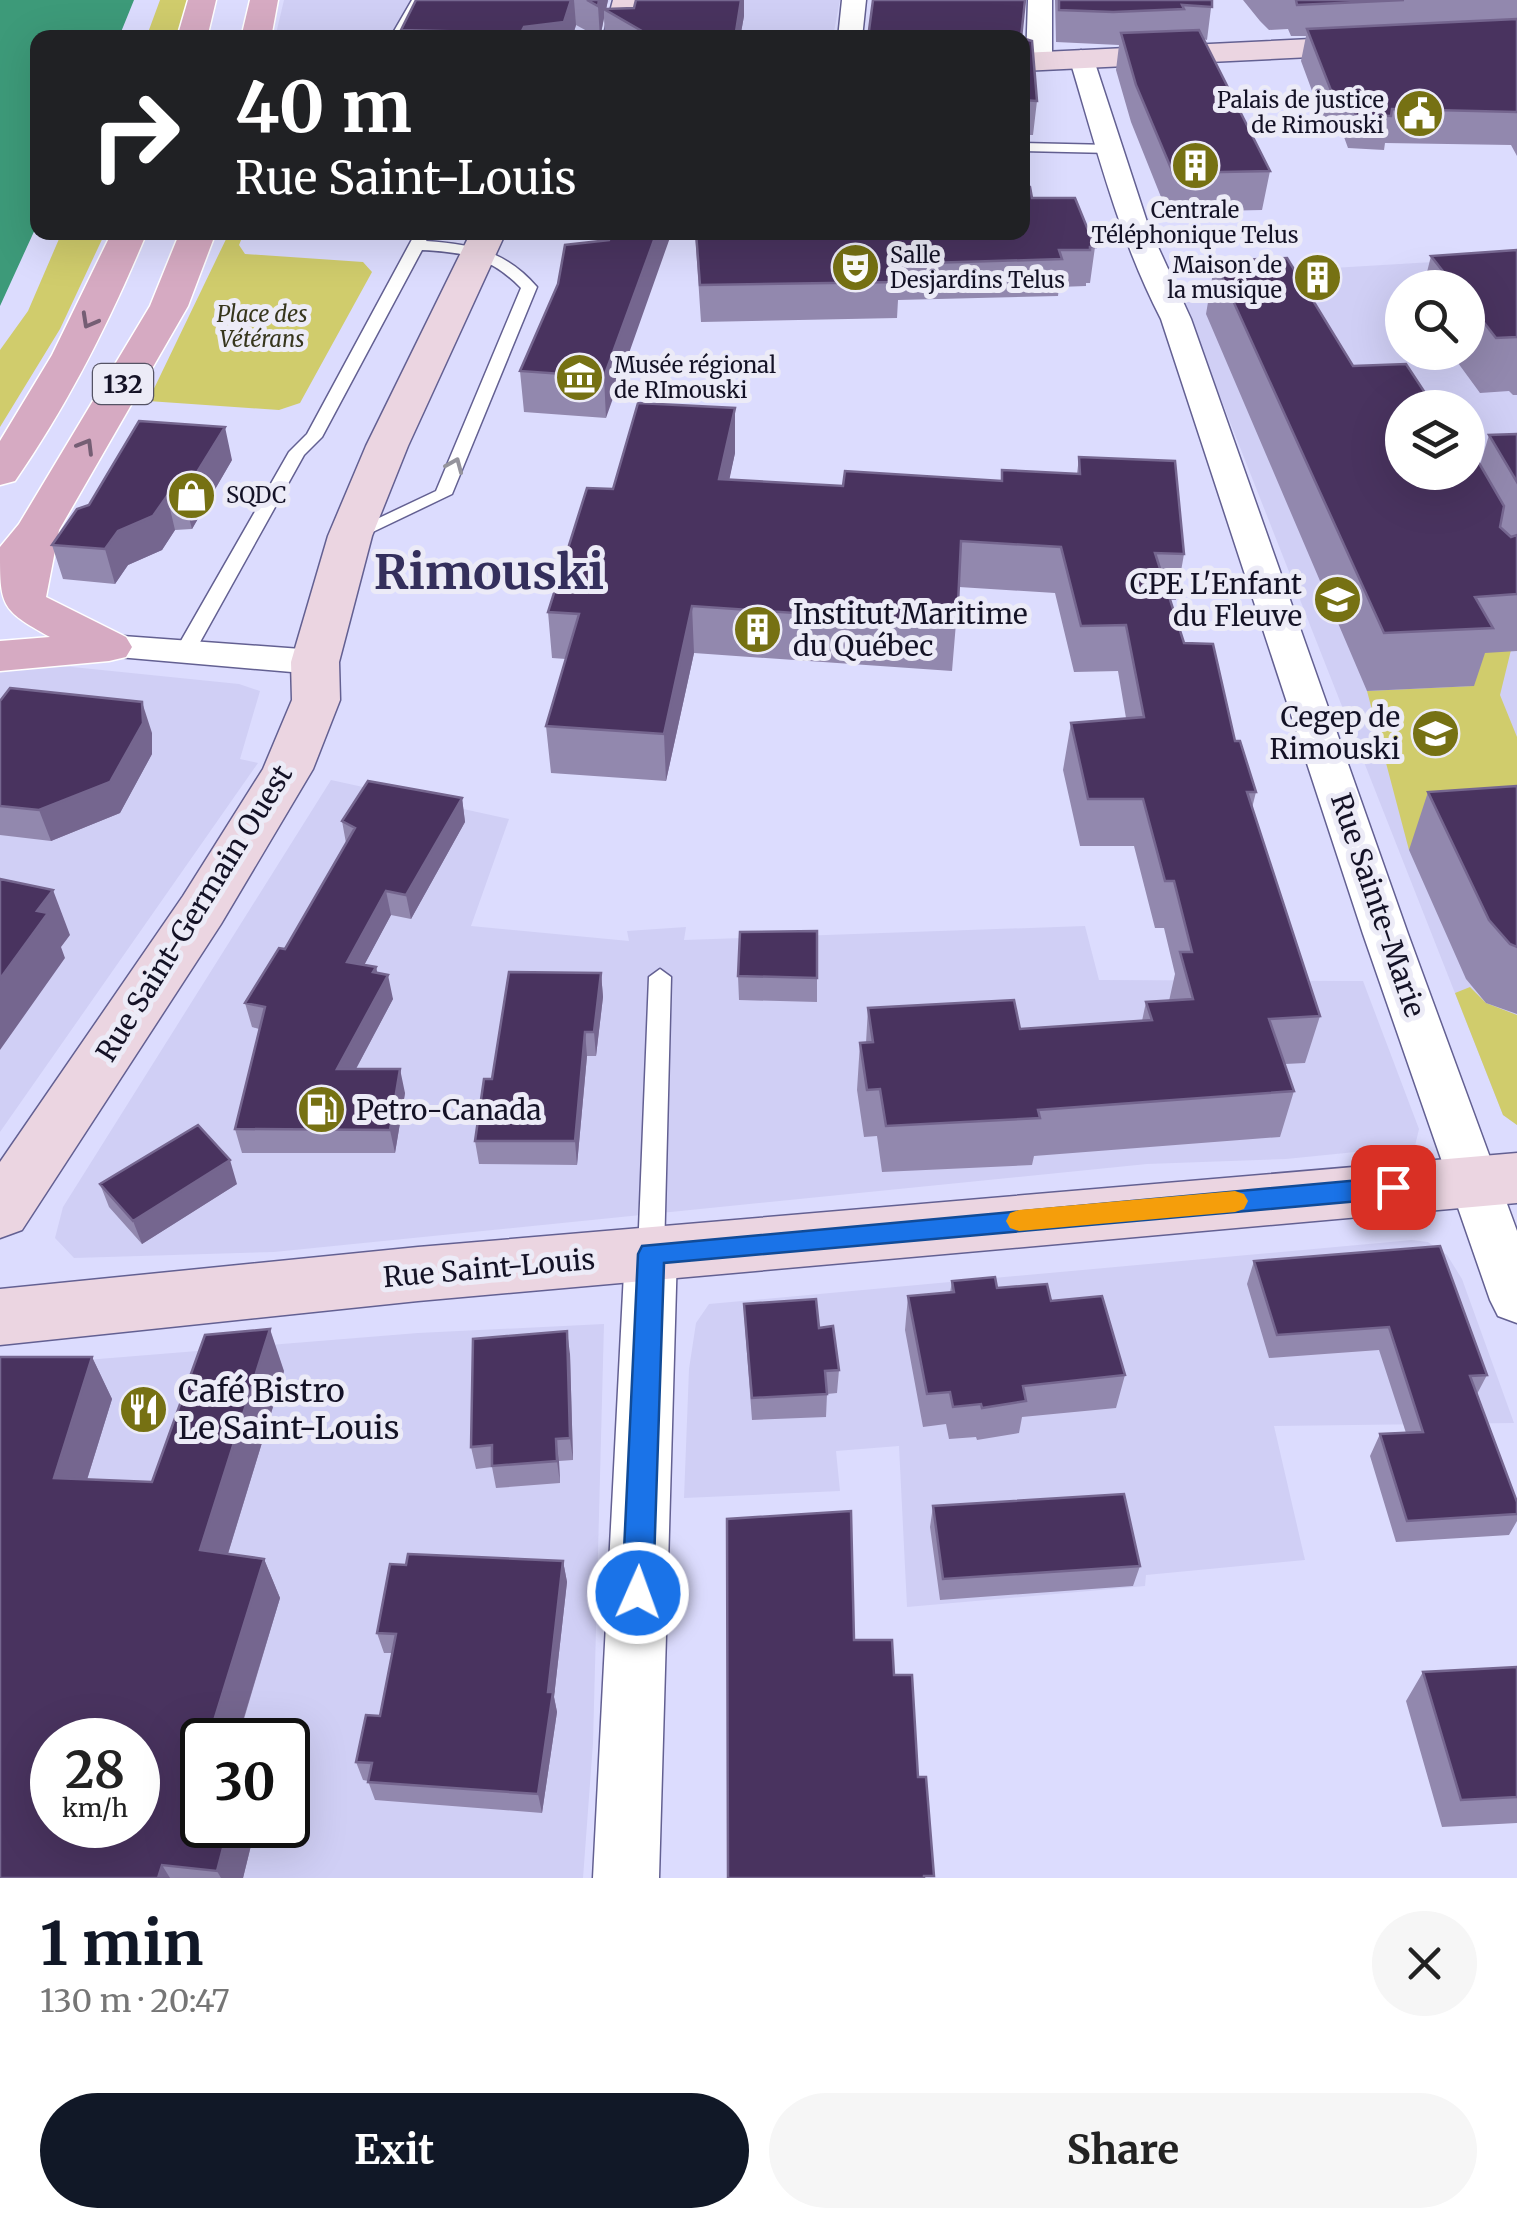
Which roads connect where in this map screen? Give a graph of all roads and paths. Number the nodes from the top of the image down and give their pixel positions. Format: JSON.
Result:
{"nodes":[{"id":1,"x":202,"y":0,"type":"edge"},
{"id":2,"x":264,"y":0,"type":"edge"},
{"id":3,"x":418,"y":0,"type":"edge"},
{"id":4,"x":626,"y":0,"type":"edge"},
{"id":5,"x":854,"y":0,"type":"edge"},
{"id":6,"x":1040,"y":0,"type":"edge"},
{"id":7,"x":194,"y":30,"type":"edge"},
{"id":8,"x":258,"y":30,"type":"edge"},
{"id":9,"x":401,"y":30,"type":"edge"},
{"id":10,"x":620,"y":30,"type":"edge"},
{"id":11,"x":851,"y":30,"type":"edge"},
{"id":12,"x":1517,"y":38,"type":"edge"},
{"id":13,"x":1081,"y":57,"type":"junction"},
{"id":14,"x":1031,"y":61,"type":"edge"},
{"id":15,"x":1030,"y":148,"type":"edge"},
{"id":16,"x":1111,"y":150,"type":"junction"},
{"id":17,"x":126,"y":240,"type":"edge"},
{"id":18,"x":195,"y":240,"type":"edge"},
{"id":19,"x":420,"y":240,"type":"edge"},
{"id":20,"x":453,"y":240,"type":"edge"},
{"id":21,"x":485,"y":241,"type":"edge"},
{"id":22,"x":0,"y":472,"type":"edge"},
{"id":23,"x":36,"y":530,"type":"junction"},
{"id":24,"x":350,"y":536,"type":"junction"},
{"id":25,"x":0,"y":575,"type":"edge"},
{"id":26,"x":108,"y":646,"type":"junction"},
{"id":27,"x":184,"y":653,"type":"junction"},
{"id":28,"x":0,"y":656,"type":"edge"},
{"id":29,"x":315,"y":662,"type":"junction"},
{"id":30,"x":660,"y":977,"type":"dead end"},
{"id":31,"x":1494,"y":1179,"type":"edge"},
{"id":32,"x":0,"y":1212,"type":"edge"},
{"id":33,"x":651,"y":1254,"type":"junction"},
{"id":34,"x":1517,"y":1300,"type":"edge"},
{"id":35,"x":0,"y":1317,"type":"edge"},
{"id":36,"x":626,"y":1878,"type":"edge"}],
"edges":[{"from":1,"to":7,"type":"main road"},
{"from":2,"to":8,"type":"main road"},
{"from":3,"to":9,"type":"lane"},
{"from":4,"to":10,"type":"street"},
{"from":5,"to":11,"type":"street"},
{"from":6,"to":14,"type":"street"},
{"from":12,"to":13,"type":"street"},
{"from":13,"to":14,"type":"street"},
{"from":13,"to":16,"type":"street","name":"Rue Sainte-Marie"},
{"from":15,"to":16,"type":"lane"},
{"from":16,"to":31,"type":"street","name":"Rue Sainte-Marie"},
{"from":17,"to":22,"type":"main road","number":"132","one_way":true},
{"from":23,"to":18,"type":"main road","number":"132","one_way":true},
{"from":19,"to":27,"type":"lane"},
{"from":20,"to":21,"type":"lane"},
{"from":21,"to":24,"type":"street","name":"Rue Saint-Germain Ouest"},
{"from":24,"to":21,"type":"lane","one_way":true},
{"from":23,"to":25,"type":"main road","number":"132"},
{"from":23,"to":26,"type":"main road"},
{"from":24,"to":29,"type":"street","name":"Rue Saint-Germain Ouest"},
{"from":26,"to":27,"type":"street"},
{"from":26,"to":28,"type":"main road"},
{"from":27,"to":29,"type":"street"},
{"from":29,"to":32,"type":"street","name":"Rue Saint-Germain Ouest"},
{"from":30,"to":33,"type":"lane"},
{"from":31,"to":33,"type":"street","name":"Rue Saint-Louis"},
{"from":31,"to":34,"type":"street","name":"Rue Sainte-Marie"},
{"from":33,"to":35,"type":"street","name":"Rue Saint-Louis"},
{"from":33,"to":36,"type":"street"}]}
